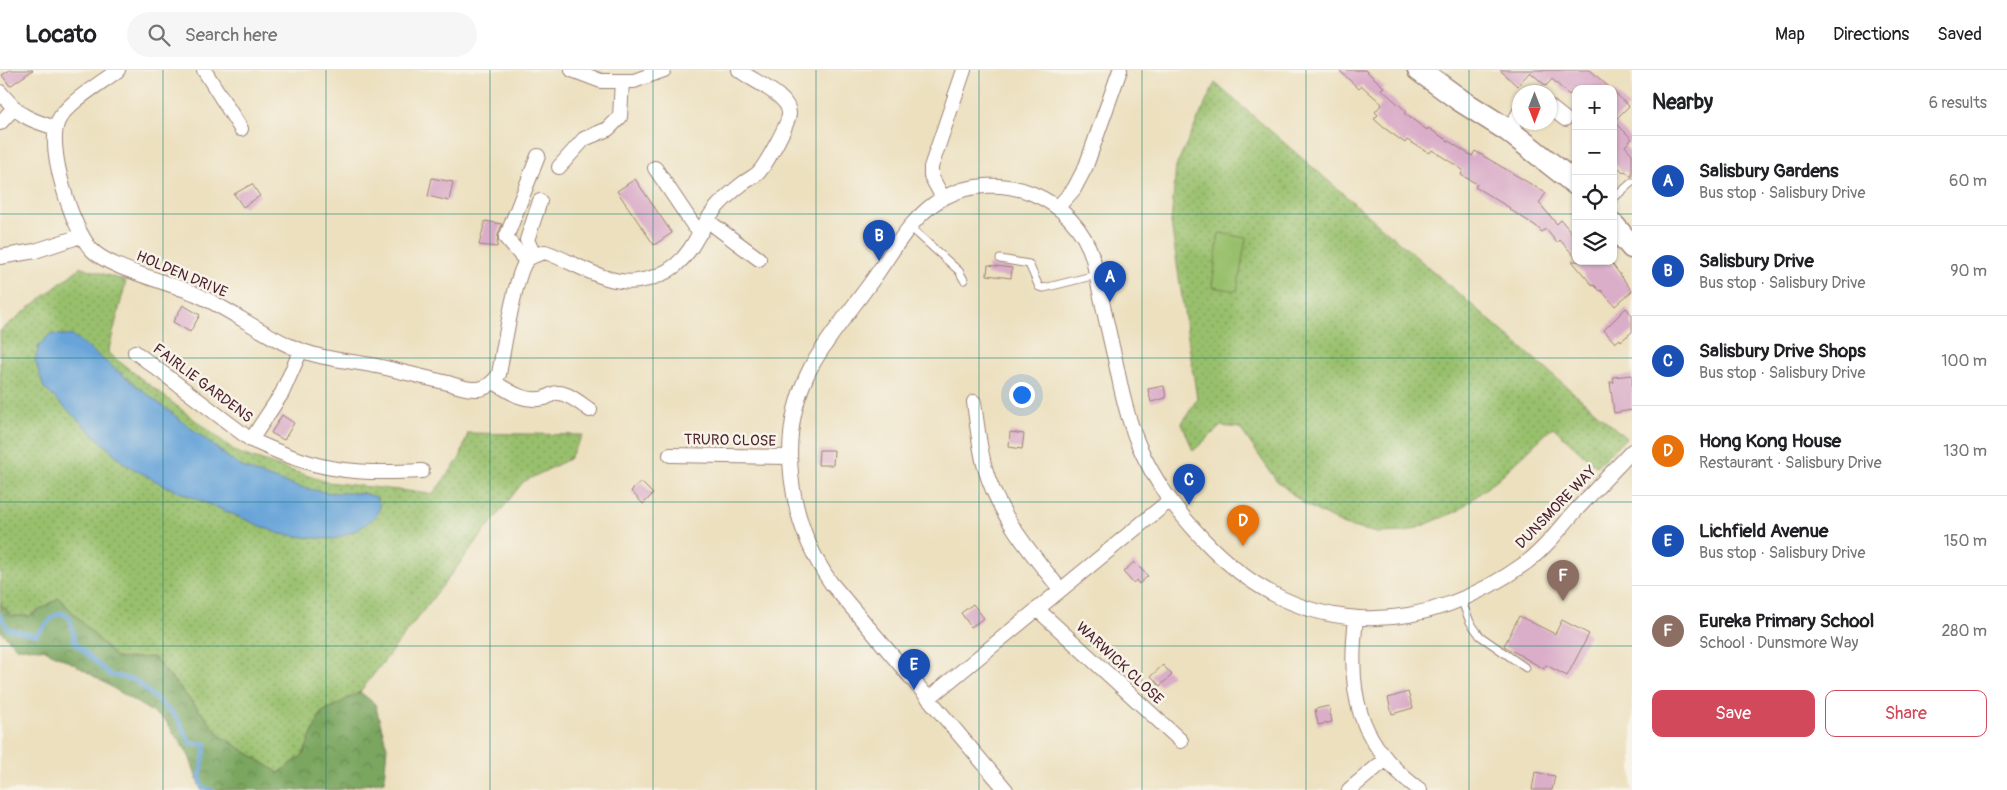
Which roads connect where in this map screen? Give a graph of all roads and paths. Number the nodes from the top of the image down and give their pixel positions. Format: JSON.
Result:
{"nodes":[{"id":1,"x":118,"y":70,"type":"edge"},
{"id":2,"x":204,"y":70,"type":"edge"},
{"id":3,"x":572,"y":70,"type":"edge"},
{"id":4,"x":664,"y":70,"type":"edge"},
{"id":5,"x":739,"y":70,"type":"edge"},
{"id":6,"x":964,"y":70,"type":"edge"},
{"id":7,"x":1120,"y":70,"type":"edge"},
{"id":8,"x":1419,"y":70,"type":"edge"},
{"id":9,"x":622,"y":81,"type":"junction"},
{"id":10,"x":0,"y":92,"type":"edge"},
{"id":11,"x":14,"y":108,"type":"junction"},
{"id":12,"x":1557,"y":112,"type":"edge"},
{"id":13,"x":1566,"y":119,"type":"dead end"},
{"id":14,"x":0,"y":123,"type":"edge"},
{"id":15,"x":1512,"y":126,"type":"edge"},
{"id":16,"x":56,"y":128,"type":"junction"},
{"id":17,"x":240,"y":129,"type":"dead end"},
{"id":18,"x":1509,"y":131,"type":"junction"},
{"id":19,"x":538,"y":156,"type":"dead end"},
{"id":20,"x":559,"y":167,"type":"dead end"},
{"id":21,"x":654,"y":168,"type":"dead end"},
{"id":22,"x":1572,"y":181,"type":"edge"},
{"id":23,"x":1632,"y":182,"type":"edge"},
{"id":24,"x":1617,"y":195,"type":"edge"},
{"id":25,"x":943,"y":198,"type":"junction"},
{"id":26,"x":540,"y":201,"type":"dead end"},
{"id":27,"x":1058,"y":207,"type":"junction"},
{"id":28,"x":705,"y":226,"type":"junction"},
{"id":29,"x":910,"y":227,"type":"junction"},
{"id":30,"x":1617,"y":230,"type":"edge"},
{"id":31,"x":81,"y":236,"type":"junction"},
{"id":32,"x":1632,"y":248,"type":"edge"},
{"id":33,"x":0,"y":257,"type":"edge"},
{"id":34,"x":530,"y":258,"type":"junction"},
{"id":35,"x":759,"y":259,"type":"dead end"},
{"id":36,"x":1000,"y":259,"type":"dead end"},
{"id":37,"x":1096,"y":275,"type":"junction"},
{"id":38,"x":964,"y":280,"type":"dead end"},
{"id":39,"x":301,"y":350,"type":"junction"},
{"id":40,"x":135,"y":352,"type":"dead end"},
{"id":41,"x":494,"y":382,"type":"junction"},
{"id":42,"x":974,"y":402,"type":"dead end"},
{"id":43,"x":590,"y":410,"type":"dead end"},
{"id":44,"x":251,"y":440,"type":"junction"},
{"id":45,"x":1632,"y":451,"type":"edge"},
{"id":46,"x":670,"y":456,"type":"dead end"},
{"id":47,"x":790,"y":457,"type":"junction"},
{"id":48,"x":422,"y":470,"type":"dead end"},
{"id":49,"x":1169,"y":501,"type":"junction"},
{"id":50,"x":1060,"y":589,"type":"junction"},
{"id":51,"x":1462,"y":599,"type":"junction"},
{"id":52,"x":1037,"y":609,"type":"junction"},
{"id":53,"x":1356,"y":619,"type":"junction"},
{"id":54,"x":1526,"y":668,"type":"dead end"},
{"id":55,"x":929,"y":698,"type":"junction"},
{"id":56,"x":1181,"y":741,"type":"dead end"},
{"id":57,"x":1385,"y":760,"type":"junction"},
{"id":58,"x":1006,"y":790,"type":"edge"},
{"id":59,"x":1349,"y":790,"type":"edge"},
{"id":60,"x":1420,"y":790,"type":"edge"}],
"edges":[{"from":1,"to":16,"type":"street"},
{"from":2,"to":17,"type":"street"},
{"from":3,"to":9,"type":"street"},
{"from":4,"to":9,"type":"street"},
{"from":5,"to":28,"type":"street"},
{"from":6,"to":25,"type":"street"},
{"from":7,"to":27,"type":"street"},
{"from":8,"to":18,"type":"highway"},
{"from":9,"to":20,"type":"street"},
{"from":10,"to":11,"type":"street"},
{"from":11,"to":14,"type":"street"},
{"from":11,"to":16,"type":"street"},
{"from":12,"to":13,"type":"street"},
{"from":15,"to":18,"type":"street"},
{"from":16,"to":31,"type":"street","name":"HOLDEN DRIVE"},
{"from":18,"to":22,"type":"highway"},
{"from":19,"to":34,"type":"street"},
{"from":21,"to":28,"type":"street"},
{"from":23,"to":24,"type":"lane"},
{"from":25,"to":27,"type":"street"},
{"from":25,"to":29,"type":"street"},
{"from":26,"to":34,"type":"street"},
{"from":27,"to":37,"type":"street"},
{"from":28,"to":34,"type":"street"},
{"from":28,"to":35,"type":"street"},
{"from":29,"to":38,"type":"lane"},
{"from":29,"to":47,"type":"street"},
{"from":30,"to":32,"type":"highway"},
{"from":31,"to":33,"type":"street"},
{"from":31,"to":39,"type":"street","name":"HOLDEN DRIVE"},
{"from":34,"to":41,"type":"street"},
{"from":36,"to":37,"type":"lane"},
{"from":37,"to":49,"type":"street"},
{"from":39,"to":41,"type":"street","name":"HOLDEN DRIVE"},
{"from":39,"to":44,"type":"street","name":"FAIRLIE GARDENS"},
{"from":40,"to":44,"type":"street","name":"FAIRLIE GARDENS"},
{"from":41,"to":43,"type":"street"},
{"from":42,"to":50,"type":"street"},
{"from":44,"to":48,"type":"street","name":"FAIRLIE GARDENS"},
{"from":45,"to":51,"type":"street","name":"DUNSMORE WAY"},
{"from":46,"to":47,"type":"street","name":"TRURO CLOSE"},
{"from":47,"to":55,"type":"street"},
{"from":49,"to":50,"type":"street"},
{"from":49,"to":53,"type":"street","name":"DUNSMORE WAY"},
{"from":50,"to":52,"type":"street"},
{"from":51,"to":53,"type":"street","name":"DUNSMORE WAY"},
{"from":51,"to":54,"type":"lane"},
{"from":52,"to":55,"type":"street"},
{"from":52,"to":56,"type":"street","name":"WARWICK CLOSE"},
{"from":53,"to":57,"type":"street"},
{"from":55,"to":58,"type":"street"},
{"from":57,"to":59,"type":"street"},
{"from":57,"to":60,"type":"street"}]}
